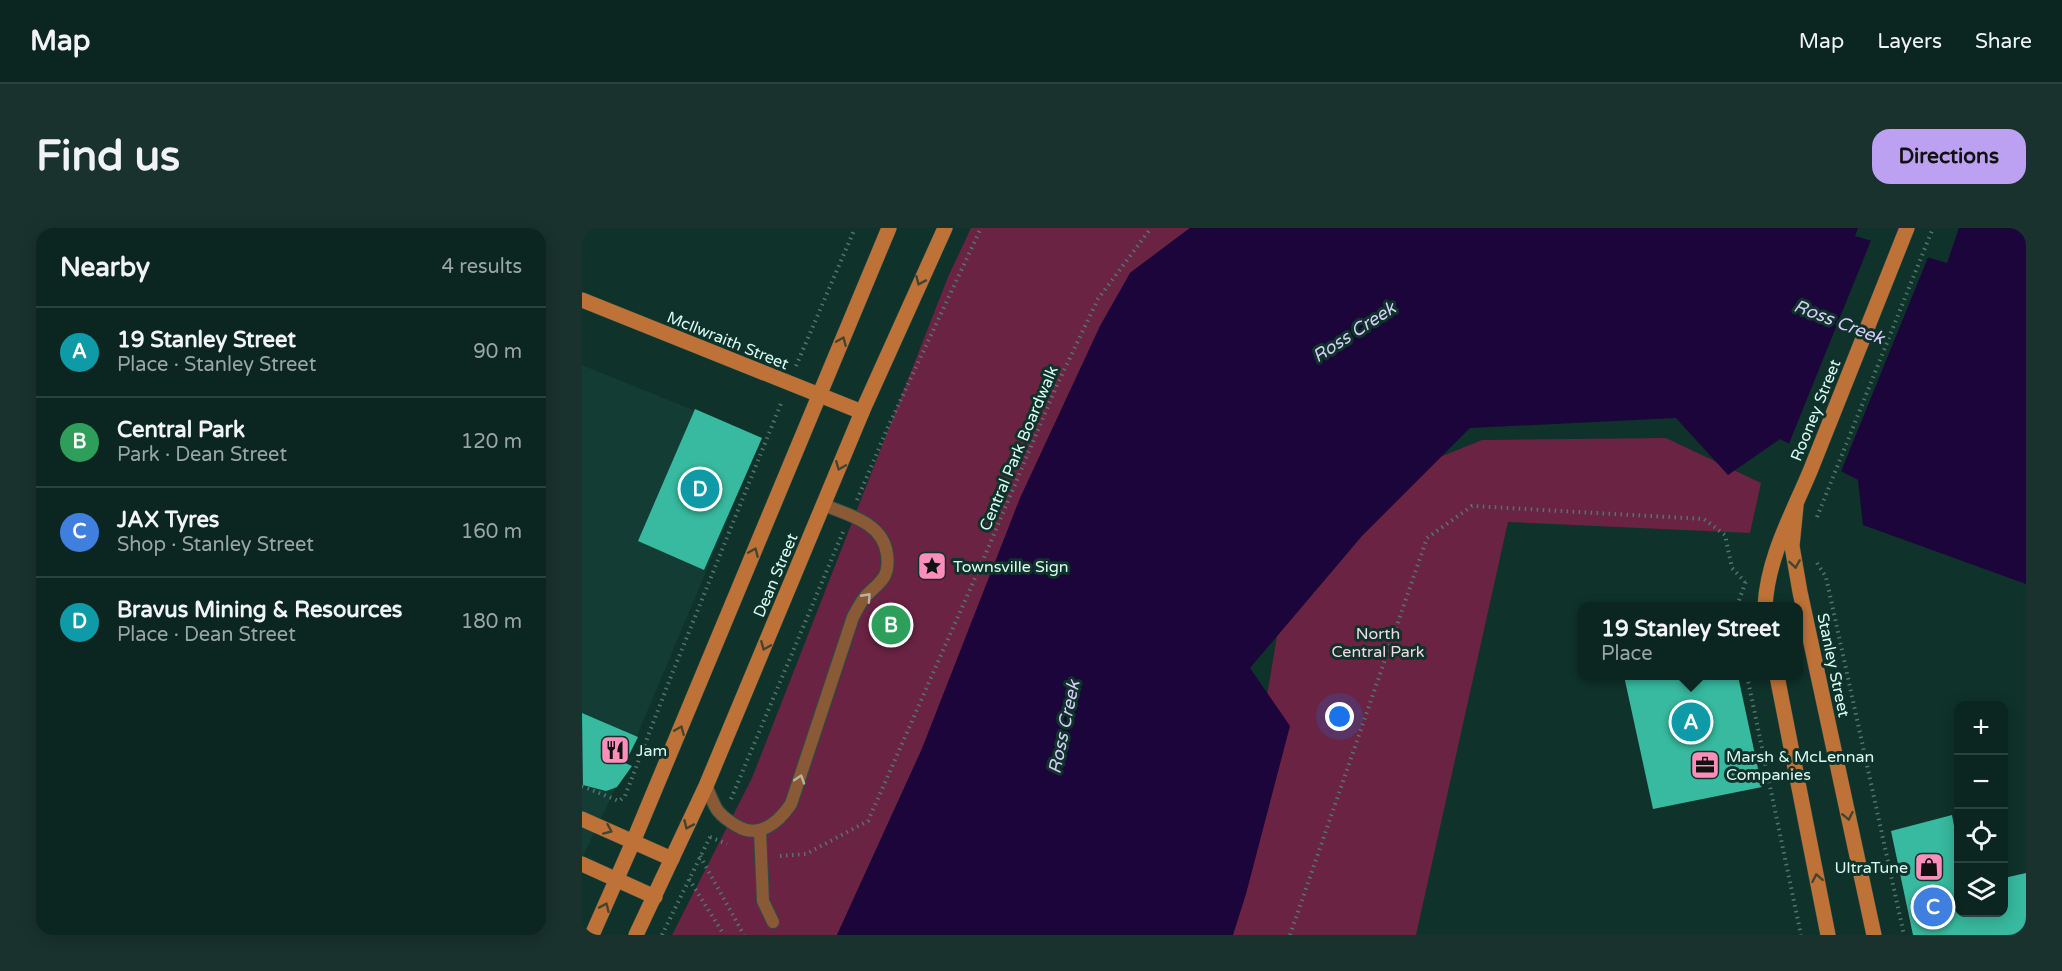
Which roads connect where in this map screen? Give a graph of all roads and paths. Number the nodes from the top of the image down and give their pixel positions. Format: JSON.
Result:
{"nodes":[{"id":1,"x":855,"y":228,"type":"edge"},
{"id":2,"x":889,"y":228,"type":"edge"},
{"id":3,"x":945,"y":228,"type":"edge"},
{"id":4,"x":1151,"y":228,"type":"edge"},
{"id":5,"x":1907,"y":228,"type":"edge"},
{"id":6,"x":1932,"y":229,"type":"edge"},
{"id":7,"x":582,"y":300,"type":"edge"},
{"id":8,"x":789,"y":384,"type":"junction"},
{"id":9,"x":819,"y":395,"type":"junction"},
{"id":10,"x":862,"y":412,"type":"junction"},
{"id":11,"x":824,"y":505,"type":"junction"},
{"id":12,"x":1796,"y":506,"type":"junction"},
{"id":13,"x":1818,"y":514,"type":"dead end"},
{"id":14,"x":1818,"y":564,"type":"dead end"},
{"id":15,"x":1738,"y":602,"type":"edge"},
{"id":16,"x":1766,"y":602,"type":"edge"},
{"id":17,"x":1800,"y":602,"type":"edge"},
{"id":18,"x":1803,"y":620,"type":"edge"},
{"id":19,"x":1749,"y":680,"type":"edge"},
{"id":20,"x":1778,"y":680,"type":"edge"},
{"id":21,"x":582,"y":786,"type":"edge"},
{"id":22,"x":706,"y":786,"type":"junction"},
{"id":23,"x":723,"y":817,"type":"junction"},
{"id":24,"x":582,"y":819,"type":"edge"},
{"id":25,"x":760,"y":831,"type":"junction"},
{"id":26,"x":710,"y":837,"type":"junction"},
{"id":27,"x":633,"y":842,"type":"junction"},
{"id":28,"x":700,"y":856,"type":"junction"},
{"id":29,"x":762,"y":857,"type":"junction"},
{"id":30,"x":672,"y":860,"type":"junction"},
{"id":31,"x":582,"y":864,"type":"edge"},
{"id":32,"x":689,"y":879,"type":"junction"},
{"id":33,"x":617,"y":880,"type":"junction"},
{"id":34,"x":655,"y":897,"type":"junction"},
{"id":35,"x":773,"y":922,"type":"dead end"},
{"id":36,"x":722,"y":933,"type":"edge"},
{"id":37,"x":592,"y":935,"type":"edge"},
{"id":38,"x":636,"y":935,"type":"edge"},
{"id":39,"x":662,"y":935,"type":"edge"},
{"id":40,"x":744,"y":935,"type":"edge"},
{"id":41,"x":1290,"y":935,"type":"edge"},
{"id":42,"x":1801,"y":935,"type":"edge"},
{"id":43,"x":1828,"y":935,"type":"edge"},
{"id":44,"x":1874,"y":935,"type":"edge"},
{"id":45,"x":1904,"y":935,"type":"edge"}],
"edges":[{"from":1,"to":8,"type":"path"},
{"from":9,"to":2,"type":"main road","name":"Dean Street","one_way":true},
{"from":3,"to":10,"type":"main road","name":"Dean Street","one_way":true},
{"from":4,"to":29,"type":"path","name":"Central Park Boardwalk"},
{"from":5,"to":12,"type":"main road","name":"Rooney Street"},
{"from":6,"to":13,"type":"path"},
{"from":7,"to":8,"type":"main road","name":"McIlwraith Street"},
{"from":8,"to":9,"type":"main road","name":"McIlwraith Street"},
{"from":8,"to":21,"type":"path"},
{"from":9,"to":10,"type":"main road","name":"McIlwraith Street"},
{"from":27,"to":9,"type":"main road","name":"Dean Street","one_way":true},
{"from":10,"to":11,"type":"main road","name":"Dean Street","one_way":true},
{"from":11,"to":22,"type":"main road","name":"Dean Street","one_way":true},
{"from":25,"to":11,"type":"lane","one_way":true},
{"from":12,"to":16,"type":"main road"},
{"from":12,"to":17,"type":"main road","name":"Stanley Street","one_way":true},
{"from":14,"to":45,"type":"path"},
{"from":15,"to":41,"type":"path"},
{"from":18,"to":44,"type":"main road","name":"Stanley Street","one_way":true},
{"from":19,"to":42,"type":"path"},
{"from":43,"to":20,"type":"main road","one_way":true},
{"from":22,"to":23,"type":"lane"},
{"from":22,"to":30,"type":"main road","name":"Dean Street","one_way":true},
{"from":23,"to":25,"type":"lane"},
{"from":23,"to":26,"type":"path"},
{"from":24,"to":27,"type":"main road","one_way":true},
{"from":25,"to":29,"type":"lane"},
{"from":26,"to":28,"type":"path"},
{"from":26,"to":29,"type":"path"},
{"from":27,"to":30,"type":"main road"},
{"from":27,"to":33,"type":"main road","name":"Dean Street"},
{"from":28,"to":32,"type":"path"},
{"from":28,"to":40,"type":"path"},
{"from":29,"to":35,"type":"lane"},
{"from":30,"to":34,"type":"main road","name":"Dean Street"},
{"from":31,"to":33,"type":"main road"},
{"from":32,"to":36,"type":"path"},
{"from":32,"to":39,"type":"path"},
{"from":33,"to":34,"type":"main road"},
{"from":37,"to":33,"type":"main road","name":"Dean Street","one_way":true},
{"from":34,"to":38,"type":"main road","name":"Dean Street"}]}
